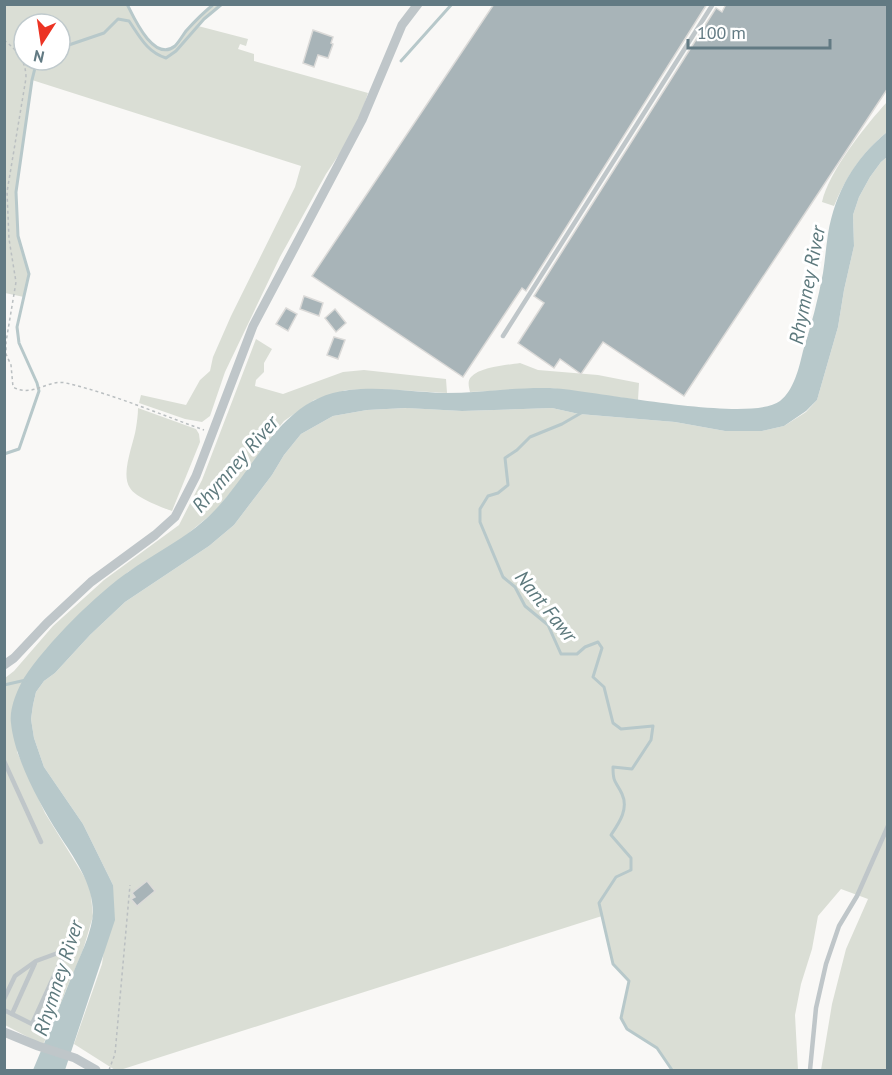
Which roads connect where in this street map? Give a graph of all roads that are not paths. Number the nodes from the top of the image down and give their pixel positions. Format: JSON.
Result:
{"nodes":[{"id":1,"x":418,"y":4,"type":"edge"},
{"id":2,"x":713,"y":4,"type":"edge"},
{"id":3,"x":502,"y":336,"type":"dead end"},
{"id":4,"x":4,"y":665,"type":"edge"},
{"id":5,"x":4,"y":761,"type":"edge"},
{"id":6,"x":888,"y":826,"type":"edge"},
{"id":7,"x":41,"y":842,"type":"dead end"},
{"id":8,"x":36,"y":961,"type":"junction"},
{"id":9,"x":4,"y":999,"type":"edge"},
{"id":10,"x":4,"y":1010,"type":"edge"},
{"id":11,"x":12,"y":1014,"type":"junction"},
{"id":12,"x":4,"y":1032,"type":"edge"},
{"id":13,"x":96,"y":1071,"type":"edge"},
{"id":14,"x":810,"y":1071,"type":"edge"}],
"edges":[{"from":1,"to":4,"type":"street"},
{"from":2,"to":3,"type":"lane"},
{"from":5,"to":7,"type":"lane"},
{"from":6,"to":14,"type":"lane"},
{"from":8,"to":9,"type":"lane"},
{"from":8,"to":11,"type":"lane"},
{"from":8,"to":11,"type":"lane"},
{"from":10,"to":11,"type":"lane"},
{"from":12,"to":13,"type":"street"}]}
